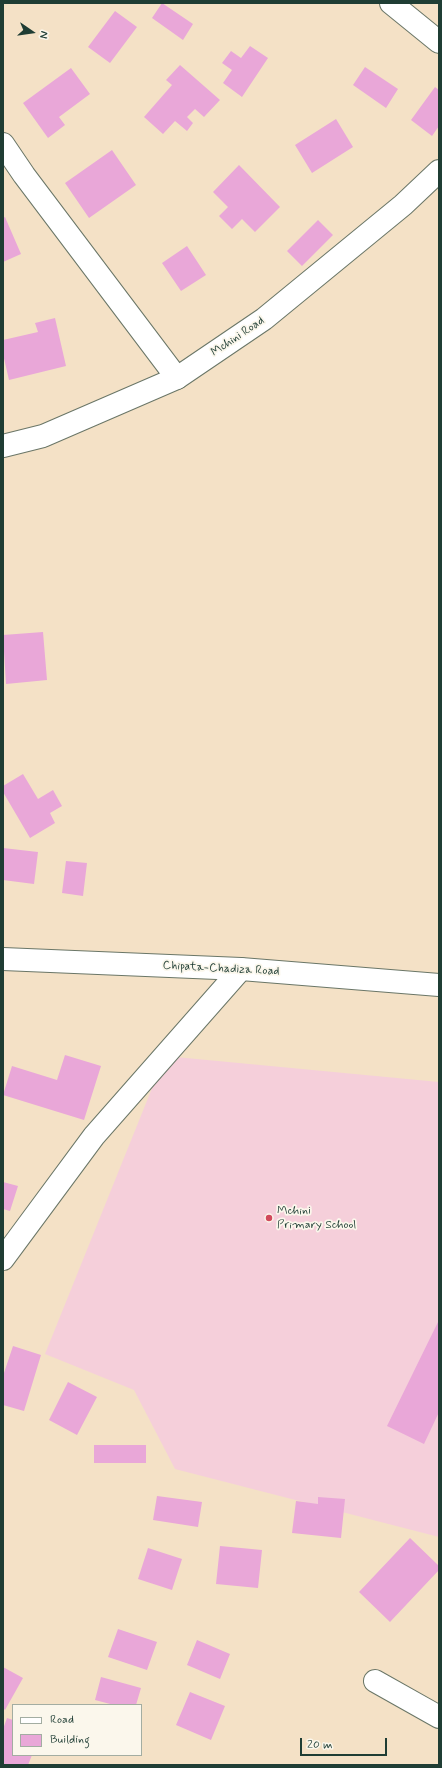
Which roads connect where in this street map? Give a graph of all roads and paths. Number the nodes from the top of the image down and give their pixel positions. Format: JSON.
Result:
{"nodes":[{"id":1,"x":391,"y":3,"type":"edge"},
{"id":2,"x":439,"y":42,"type":"edge"},
{"id":3,"x":3,"y":144,"type":"edge"},
{"id":4,"x":439,"y":172,"type":"edge"},
{"id":5,"x":177,"y":378,"type":"junction"},
{"id":6,"x":3,"y":446,"type":"edge"},
{"id":7,"x":3,"y":959,"type":"edge"},
{"id":8,"x":241,"y":969,"type":"junction"},
{"id":9,"x":439,"y":985,"type":"edge"},
{"id":10,"x":3,"y":1259,"type":"edge"},
{"id":11,"x":375,"y":1681,"type":"dead end"},
{"id":12,"x":439,"y":1717,"type":"edge"}],
"edges":[{"from":1,"to":2,"type":"street"},
{"from":3,"to":5,"type":"street"},
{"from":4,"to":5,"type":"street","name":"Mchini Road"},
{"from":5,"to":6,"type":"street","name":"Mchini Road"},
{"from":7,"to":8,"type":"street","name":"Chipata-Chadiza Road"},
{"from":8,"to":9,"type":"street","name":"Chipata-Chadiza Road"},
{"from":8,"to":10,"type":"street"},
{"from":11,"to":12,"type":"street"}]}
